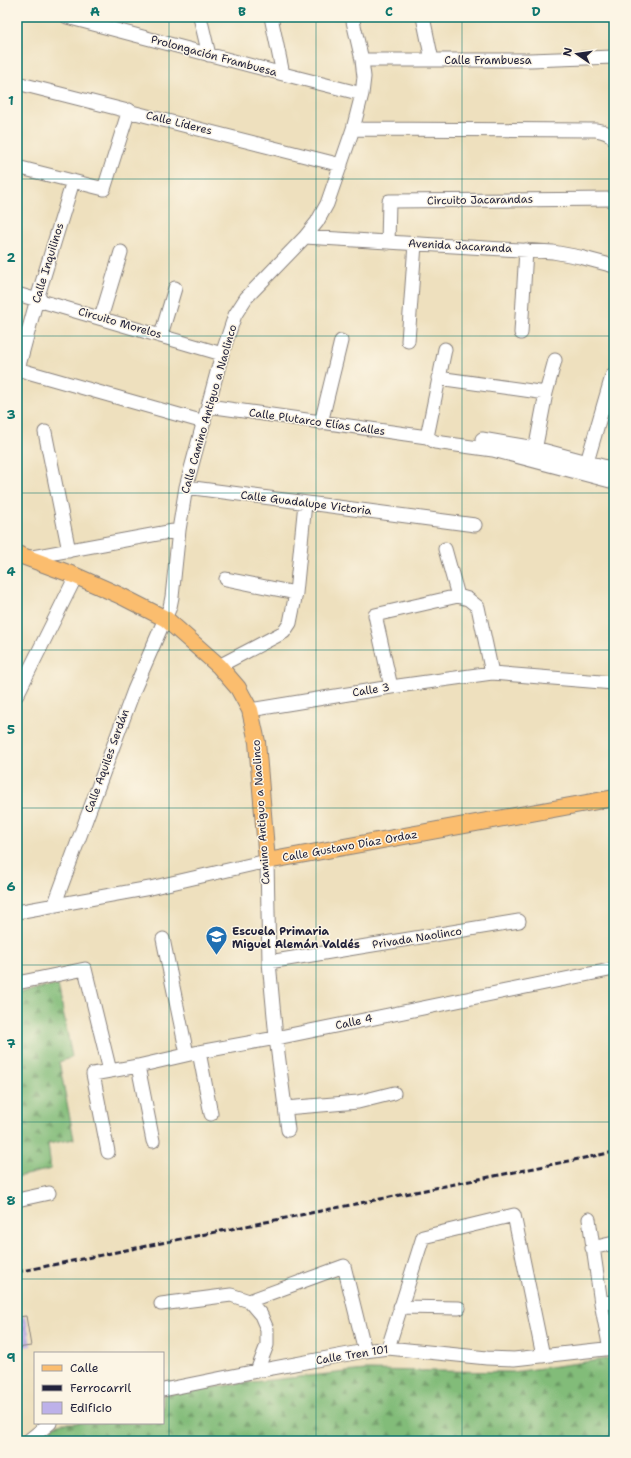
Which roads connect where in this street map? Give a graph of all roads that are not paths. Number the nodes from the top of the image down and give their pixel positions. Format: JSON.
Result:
{"nodes":[{"id":1,"x":67,"y":17,"type":"edge"},
{"id":2,"x":200,"y":17,"type":"edge"},
{"id":3,"x":271,"y":17,"type":"edge"},
{"id":4,"x":352,"y":17,"type":"edge"},
{"id":5,"x":423,"y":17,"type":"edge"},
{"id":6,"x":209,"y":55,"type":"junction"},
{"id":7,"x":614,"y":57,"type":"edge"},
{"id":8,"x":362,"y":60,"type":"junction"},
{"id":9,"x":432,"y":60,"type":"junction"},
{"id":10,"x":283,"y":74,"type":"junction"},
{"id":11,"x":17,"y":83,"type":"edge"},
{"id":12,"x":362,"y":94,"type":"junction"},
{"id":13,"x":129,"y":110,"type":"junction"},
{"id":14,"x":353,"y":129,"type":"junction"},
{"id":15,"x":614,"y":139,"type":"edge"},
{"id":16,"x":341,"y":165,"type":"junction"},
{"id":17,"x":17,"y":167,"type":"edge"},
{"id":18,"x":73,"y":181,"type":"junction"},
{"id":19,"x":614,"y":199,"type":"edge"},
{"id":20,"x":304,"y":237,"type":"junction"},
{"id":21,"x":388,"y":243,"type":"junction"},
{"id":22,"x":416,"y":244,"type":"junction"},
{"id":23,"x":526,"y":250,"type":"junction"},
{"id":24,"x":121,"y":252,"type":"dead end"},
{"id":25,"x":614,"y":266,"type":"edge"},
{"id":26,"x":175,"y":288,"type":"dead end"},
{"id":27,"x":17,"y":294,"type":"edge"},
{"id":28,"x":37,"y":299,"type":"junction"},
{"id":29,"x":102,"y":318,"type":"junction"},
{"id":30,"x":521,"y":332,"type":"dead end"},
{"id":31,"x":161,"y":335,"type":"junction"},
{"id":32,"x":341,"y":341,"type":"dead end"},
{"id":33,"x":408,"y":341,"type":"dead end"},
{"id":34,"x":445,"y":349,"type":"dead end"},
{"id":35,"x":222,"y":354,"type":"junction"},
{"id":36,"x":555,"y":360,"type":"dead end"},
{"id":37,"x":17,"y":369,"type":"edge"},
{"id":38,"x":612,"y":376,"type":"dead end"},
{"id":39,"x":438,"y":378,"type":"junction"},
{"id":40,"x":546,"y":394,"type":"junction"},
{"id":41,"x":208,"y":406,"type":"junction"},
{"id":42,"x":204,"y":422,"type":"junction"},
{"id":43,"x":321,"y":423,"type":"junction"},
{"id":44,"x":45,"y":432,"type":"dead end"},
{"id":45,"x":427,"y":437,"type":"junction"},
{"id":46,"x":534,"y":454,"type":"junction"},
{"id":47,"x":586,"y":467,"type":"junction"},
{"id":48,"x":614,"y":470,"type":"edge"},
{"id":49,"x":614,"y":482,"type":"edge"},
{"id":50,"x":186,"y":487,"type":"junction"},
{"id":51,"x":305,"y":503,"type":"junction"},
{"id":52,"x":475,"y":525,"type":"dead end"},
{"id":53,"x":178,"y":530,"type":"junction"},
{"id":54,"x":445,"y":549,"type":"dead end"},
{"id":55,"x":69,"y":551,"type":"junction"},
{"id":56,"x":22,"y":556,"type":"edge"},
{"id":57,"x":76,"y":576,"type":"junction"},
{"id":58,"x":226,"y":580,"type":"dead end"},
{"id":59,"x":296,"y":593,"type":"junction"},
{"id":60,"x":458,"y":596,"type":"junction"},
{"id":61,"x":166,"y":619,"type":"junction"},
{"id":62,"x":219,"y":666,"type":"junction"},
{"id":63,"x":492,"y":673,"type":"junction"},
{"id":64,"x":614,"y":683,"type":"edge"},
{"id":65,"x":391,"y":687,"type":"junction"},
{"id":66,"x":17,"y":695,"type":"edge"},
{"id":67,"x":250,"y":710,"type":"junction"},
{"id":68,"x":614,"y":798,"type":"edge"},
{"id":69,"x":267,"y":861,"type":"junction"},
{"id":70,"x":54,"y":906,"type":"junction"},
{"id":71,"x":17,"y":912,"type":"edge"},
{"id":72,"x":519,"y":921,"type":"dead end"},
{"id":73,"x":163,"y":939,"type":"dead end"},
{"id":74,"x":269,"y":962,"type":"junction"},
{"id":75,"x":614,"y":969,"type":"edge"},
{"id":76,"x":17,"y":983,"type":"edge"},
{"id":77,"x":276,"y":1038,"type":"junction"},
{"id":78,"x":193,"y":1053,"type":"junction"},
{"id":79,"x":138,"y":1066,"type":"junction"},
{"id":80,"x":110,"y":1071,"type":"junction"},
{"id":81,"x":394,"y":1093,"type":"dead end"},
{"id":82,"x":285,"y":1108,"type":"junction"},
{"id":83,"x":211,"y":1114,"type":"dead end"},
{"id":84,"x":288,"y":1130,"type":"dead end"},
{"id":85,"x":153,"y":1141,"type":"dead end"},
{"id":86,"x":108,"y":1152,"type":"dead end"},
{"id":87,"x":49,"y":1193,"type":"dead end"},
{"id":88,"x":17,"y":1200,"type":"edge"},
{"id":89,"x":589,"y":1219,"type":"dead end"},
{"id":90,"x":614,"y":1243,"type":"edge"},
{"id":91,"x":592,"y":1248,"type":"junction"},
{"id":92,"x":249,"y":1301,"type":"junction"},
{"id":93,"x":614,"y":1302,"type":"edge"},
{"id":94,"x":161,"y":1304,"type":"dead end"},
{"id":95,"x":601,"y":1304,"type":"junction"},
{"id":96,"x":400,"y":1307,"type":"junction"},
{"id":97,"x":459,"y":1308,"type":"dead end"},
{"id":98,"x":388,"y":1348,"type":"junction"},
{"id":99,"x":612,"y":1348,"type":"edge"},
{"id":100,"x":365,"y":1351,"type":"junction"},
{"id":101,"x":543,"y":1356,"type":"junction"},
{"id":102,"x":257,"y":1371,"type":"junction"},
{"id":103,"x":164,"y":1390,"type":"edge"},
{"id":104,"x":49,"y":1424,"type":"edge"},
{"id":105,"x":25,"y":1440,"type":"edge"}],
"edges":[{"from":1,"to":6,"type":"street","name":"Prolongación Frambuesa"},
{"from":2,"to":6,"type":"street"},
{"from":3,"to":10,"type":"street"},
{"from":4,"to":8,"type":"street","name":"Calle Camino Antiguo a Naolinco"},
{"from":5,"to":9,"type":"street"},
{"from":6,"to":10,"type":"street","name":"Prolongación Frambuesa"},
{"from":7,"to":9,"type":"street","name":"Calle Frambuesa"},
{"from":8,"to":9,"type":"street","name":"Calle Frambuesa"},
{"from":8,"to":12,"type":"street","name":"Calle Camino Antiguo a Naolinco"},
{"from":10,"to":12,"type":"street","name":"Prolongación Frambuesa"},
{"from":11,"to":13,"type":"street","name":"Calle Líderes"},
{"from":12,"to":14,"type":"street","name":"Calle Camino Antiguo a Naolinco"},
{"from":13,"to":16,"type":"street","name":"Calle Líderes"},
{"from":13,"to":18,"type":"street"},
{"from":14,"to":15,"type":"street"},
{"from":14,"to":16,"type":"street","name":"Calle Camino Antiguo a Naolinco"},
{"from":16,"to":20,"type":"street","name":"Calle Camino Antiguo a Naolinco"},
{"from":17,"to":18,"type":"street"},
{"from":18,"to":28,"type":"street","name":"Calle Inquilinos"},
{"from":19,"to":21,"type":"street","name":"Circuito Jacarandas"},
{"from":20,"to":21,"type":"street","name":"Avenida Jacaranda"},
{"from":20,"to":35,"type":"street","name":"Calle Camino Antiguo a Naolinco"},
{"from":21,"to":22,"type":"street","name":"Avenida Jacaranda"},
{"from":22,"to":23,"type":"street","name":"Avenida Jacaranda"},
{"from":22,"to":33,"type":"street"},
{"from":23,"to":25,"type":"street","name":"Avenida Jacaranda"},
{"from":23,"to":30,"type":"street"},
{"from":24,"to":29,"type":"street"},
{"from":26,"to":31,"type":"street"},
{"from":27,"to":28,"type":"street","name":"Circuito Morelos"},
{"from":28,"to":29,"type":"street","name":"Circuito Morelos"},
{"from":28,"to":37,"type":"street","name":"Calle Inquilinos"},
{"from":29,"to":31,"type":"street","name":"Circuito Morelos"},
{"from":31,"to":35,"type":"street","name":"Circuito Morelos"},
{"from":32,"to":43,"type":"street"},
{"from":34,"to":39,"type":"street"},
{"from":35,"to":41,"type":"street","name":"Calle Camino Antiguo a Naolinco"},
{"from":36,"to":40,"type":"street"},
{"from":37,"to":42,"type":"street"},
{"from":38,"to":47,"type":"street"},
{"from":39,"to":40,"type":"street"},
{"from":39,"to":45,"type":"street"},
{"from":40,"to":46,"type":"street"},
{"from":41,"to":42,"type":"street","name":"Calle Camino Antiguo a Naolinco"},
{"from":41,"to":43,"type":"street","name":"Calle Plutarco Elías Calles"},
{"from":42,"to":50,"type":"street","name":"Calle Camino Antiguo a Naolinco"},
{"from":43,"to":45,"type":"street","name":"Calle Plutarco Elías Calles"},
{"from":44,"to":55,"type":"street"},
{"from":45,"to":46,"type":"street","name":"Calle Plutarco Elías Calles"},
{"from":46,"to":47,"type":"street","name":"Calle Plutarco Elías Calles"},
{"from":47,"to":48,"type":"street","name":"Calle Plutarco Elías Calles"},
{"from":47,"to":49,"type":"street","name":"Calle Plutarco Elías Calles"},
{"from":50,"to":51,"type":"street","name":"Calle Guadalupe Victoria"},
{"from":50,"to":53,"type":"street","name":"Calle Camino Antiguo a Naolinco"},
{"from":51,"to":52,"type":"street","name":"Calle Guadalupe Victoria"},
{"from":51,"to":59,"type":"street"},
{"from":53,"to":55,"type":"street"},
{"from":53,"to":61,"type":"street","name":"Calle Camino Antiguo a Naolinco"},
{"from":54,"to":60,"type":"street"},
{"from":55,"to":56,"type":"street"},
{"from":56,"to":57,"type":"main road","name":"Camino Antiguo a Naolinco"},
{"from":57,"to":61,"type":"main road","name":"Camino Antiguo a Naolinco"},
{"from":57,"to":66,"type":"street"},
{"from":58,"to":59,"type":"street"},
{"from":59,"to":62,"type":"street"},
{"from":60,"to":63,"type":"street"},
{"from":60,"to":65,"type":"street"},
{"from":61,"to":62,"type":"main road","name":"Camino Antiguo a Naolinco"},
{"from":61,"to":70,"type":"street","name":"Calle Aquiles Serdán"},
{"from":62,"to":67,"type":"main road","name":"Camino Antiguo a Naolinco"},
{"from":63,"to":64,"type":"street","name":"Calle 3"},
{"from":63,"to":65,"type":"street","name":"Calle 3"},
{"from":65,"to":67,"type":"street","name":"Calle 3"},
{"from":67,"to":69,"type":"main road","name":"Camino Antiguo a Naolinco"},
{"from":68,"to":69,"type":"main road","name":"Calle Gustavo Díaz Ordaz"},
{"from":69,"to":70,"type":"street","name":"Calle Gustavo Díaz Ordaz"},
{"from":69,"to":74,"type":"street","name":"Camino Antiguo a Naolinco"},
{"from":70,"to":71,"type":"street","name":"Calle Gustavo Díaz Ordaz"},
{"from":72,"to":74,"type":"street","name":"Privada Naolinco"},
{"from":73,"to":78,"type":"street"},
{"from":74,"to":77,"type":"street","name":"Camino Antiguo a Naolinco"},
{"from":75,"to":77,"type":"street","name":"Calle 4"},
{"from":76,"to":80,"type":"street"},
{"from":77,"to":78,"type":"street","name":"Calle 4"},
{"from":77,"to":82,"type":"street","name":"Camino Antiguo a Naolinco"},
{"from":78,"to":79,"type":"street","name":"Calle 4"},
{"from":78,"to":83,"type":"street"},
{"from":79,"to":80,"type":"street","name":"Calle 4"},
{"from":79,"to":85,"type":"street"},
{"from":80,"to":86,"type":"street","name":"Calle 4"},
{"from":81,"to":82,"type":"street"},
{"from":82,"to":84,"type":"street","name":"Camino Antiguo a Naolinco"},
{"from":87,"to":88,"type":"street"},
{"from":89,"to":91,"type":"street"},
{"from":90,"to":91,"type":"street"},
{"from":91,"to":95,"type":"street"},
{"from":92,"to":94,"type":"street"},
{"from":92,"to":100,"type":"street"},
{"from":92,"to":102,"type":"street"},
{"from":93,"to":95,"type":"street"},
{"from":95,"to":99,"type":"street"},
{"from":96,"to":97,"type":"street"},
{"from":96,"to":98,"type":"street"},
{"from":96,"to":101,"type":"street"},
{"from":98,"to":100,"type":"street","name":"Calle Tren 101"},
{"from":98,"to":101,"type":"street","name":"Calle Tren 101"},
{"from":99,"to":101,"type":"street","name":"Calle Tren 101"},
{"from":100,"to":102,"type":"street","name":"Calle Tren 101"},
{"from":102,"to":103,"type":"street","name":"Calle Tren 101"},
{"from":104,"to":105,"type":"street"}]}
